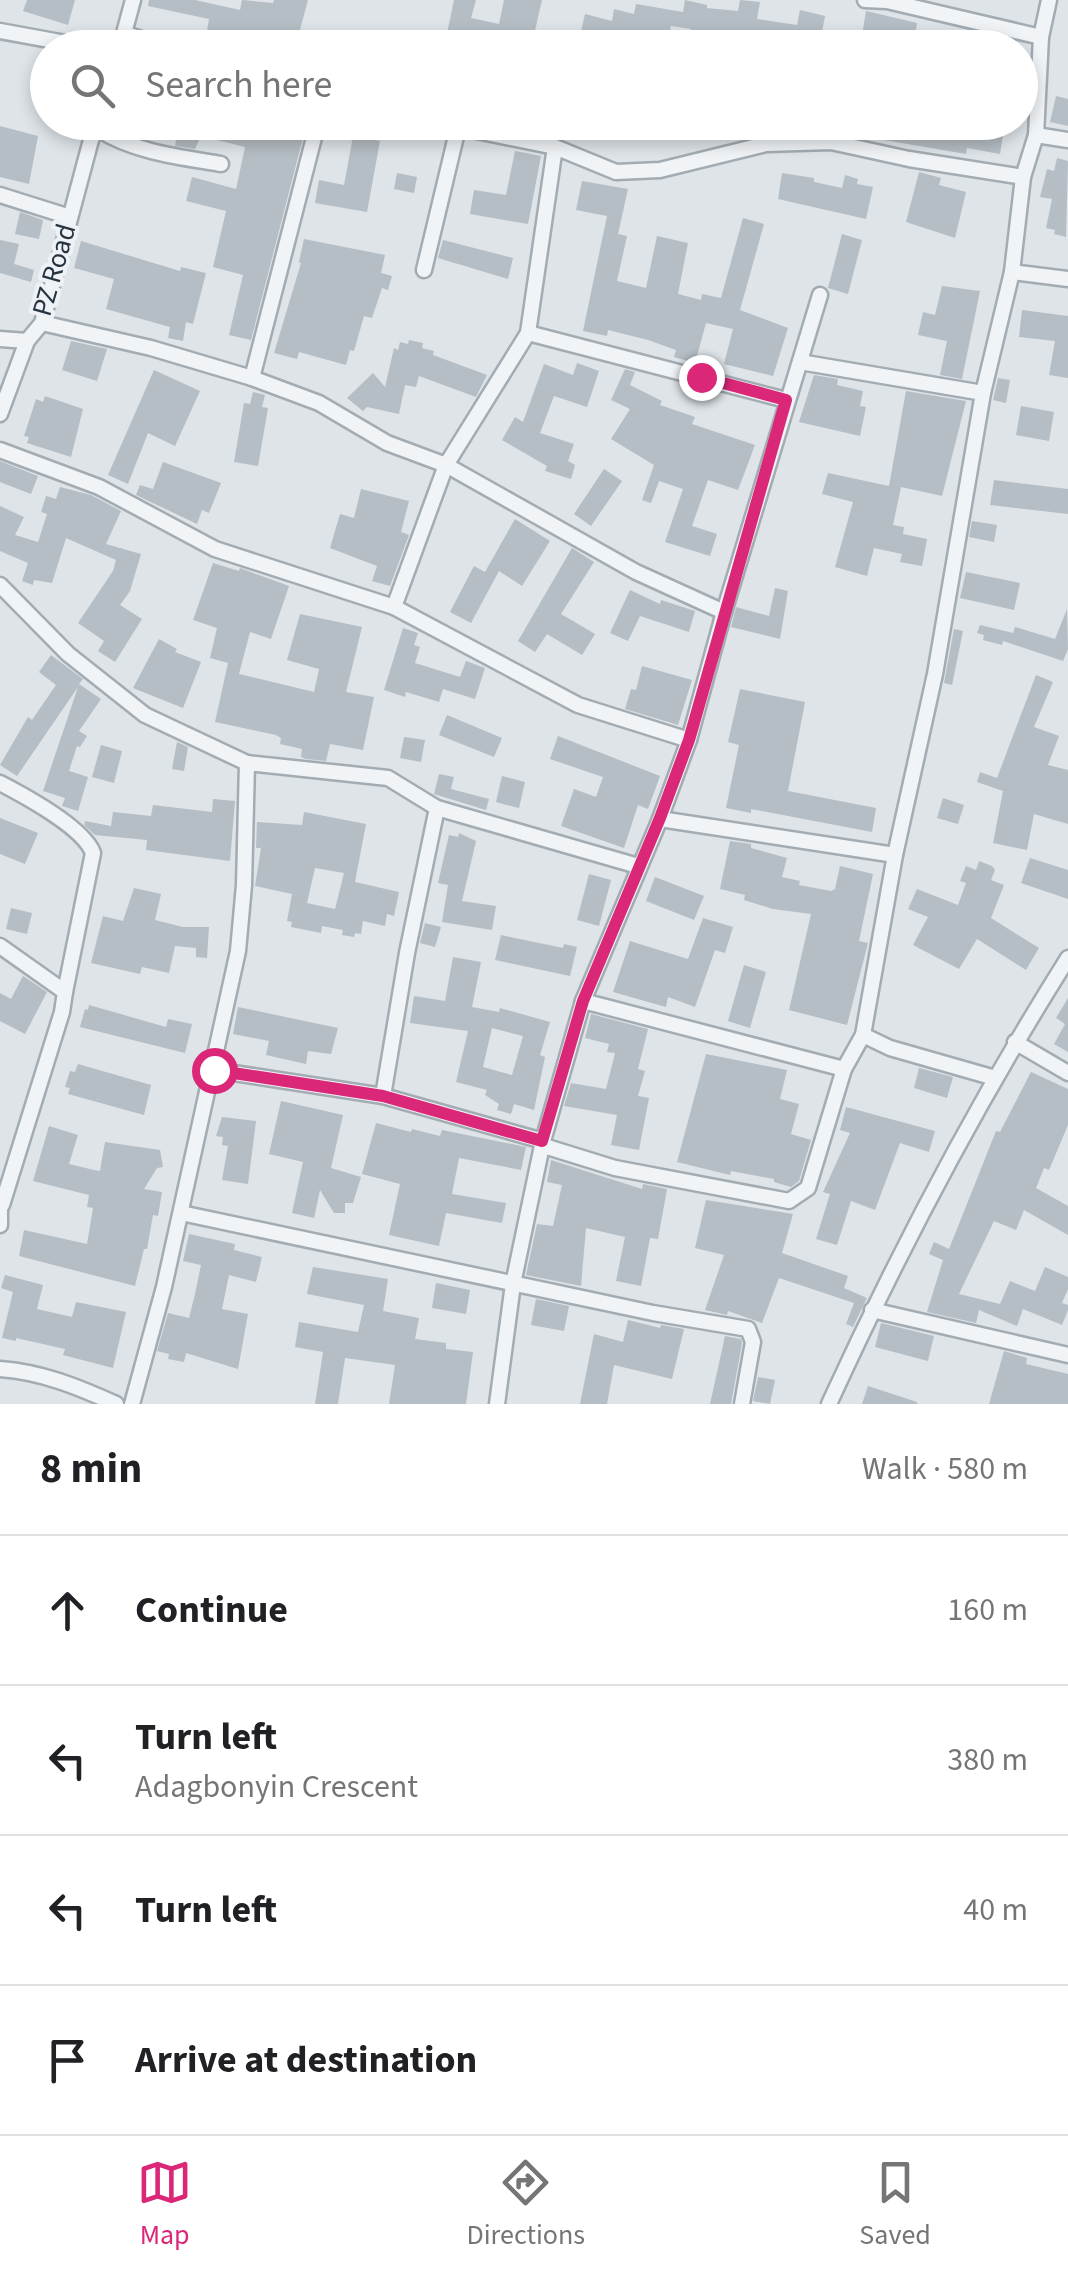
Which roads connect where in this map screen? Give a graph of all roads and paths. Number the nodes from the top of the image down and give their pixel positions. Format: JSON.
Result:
{"nodes":[{"id":1,"x":133,"y":0,"type":"edge"},
{"id":2,"x":866,"y":0,"type":"edge"},
{"id":3,"x":1050,"y":0,"type":"edge"},
{"id":4,"x":887,"y":1,"type":"edge"},
{"id":5,"x":126,"y":30,"type":"edge"},
{"id":6,"x":1011,"y":30,"type":"edge"},
{"id":7,"x":0,"y":32,"type":"edge"},
{"id":8,"x":1038,"y":36,"type":"edge"},
{"id":9,"x":30,"y":37,"type":"edge"},
{"id":10,"x":1041,"y":37,"type":"junction"},
{"id":11,"x":1038,"y":95,"type":"edge"},
{"id":12,"x":1038,"y":134,"type":"edge"},
{"id":13,"x":92,"y":140,"type":"edge"},
{"id":14,"x":116,"y":140,"type":"edge"},
{"id":15,"x":313,"y":140,"type":"edge"},
{"id":16,"x":455,"y":140,"type":"edge"},
{"id":17,"x":516,"y":140,"type":"edge"},
{"id":18,"x":1034,"y":140,"type":"edge"},
{"id":19,"x":1068,"y":140,"type":"edge"},
{"id":20,"x":555,"y":148,"type":"junction"},
{"id":21,"x":220,"y":164,"type":"dead end"},
{"id":22,"x":1023,"y":176,"type":"junction"},
{"id":23,"x":0,"y":194,"type":"edge"},
{"id":24,"x":70,"y":217,"type":"junction"},
{"id":25,"x":424,"y":270,"type":"dead end"},
{"id":26,"x":1012,"y":272,"type":"junction"},
{"id":27,"x":1068,"y":279,"type":"edge"},
{"id":28,"x":820,"y":295,"type":"dead end"},
{"id":29,"x":42,"y":322,"type":"junction"},
{"id":30,"x":528,"y":333,"type":"junction"},
{"id":31,"x":0,"y":339,"type":"edge"},
{"id":32,"x":26,"y":341,"type":"junction"},
{"id":33,"x":800,"y":362,"type":"junction"},
{"id":34,"x":252,"y":378,"type":"junction"},
{"id":35,"x":983,"y":394,"type":"junction"},
{"id":36,"x":786,"y":400,"type":"junction"},
{"id":37,"x":0,"y":414,"type":"edge"},
{"id":38,"x":0,"y":450,"type":"edge"},
{"id":39,"x":446,"y":466,"type":"junction"},
{"id":40,"x":0,"y":584,"type":"edge"},
{"id":41,"x":394,"y":607,"type":"junction"},
{"id":42,"x":724,"y":612,"type":"junction"},
{"id":43,"x":689,"y":740,"type":"junction"},
{"id":44,"x":247,"y":762,"type":"junction"},
{"id":45,"x":0,"y":783,"type":"edge"},
{"id":46,"x":437,"y":808,"type":"junction"},
{"id":47,"x":660,"y":818,"type":"junction"},
{"id":48,"x":895,"y":856,"type":"junction"},
{"id":49,"x":638,"y":866,"type":"junction"},
{"id":50,"x":0,"y":946,"type":"edge"},
{"id":51,"x":1068,"y":958,"type":"edge"},
{"id":52,"x":64,"y":992,"type":"junction"},
{"id":53,"x":583,"y":1001,"type":"junction"},
{"id":54,"x":863,"y":1035,"type":"junction"},
{"id":55,"x":1015,"y":1042,"type":"junction"},
{"id":56,"x":844,"y":1069,"type":"junction"},
{"id":57,"x":214,"y":1070,"type":"junction"},
{"id":58,"x":1068,"y":1073,"type":"edge"},
{"id":59,"x":995,"y":1078,"type":"junction"},
{"id":60,"x":383,"y":1096,"type":"junction"},
{"id":61,"x":543,"y":1144,"type":"junction"},
{"id":62,"x":1,"y":1205,"type":"edge"},
{"id":63,"x":181,"y":1213,"type":"junction"},
{"id":64,"x":0,"y":1225,"type":"edge"},
{"id":65,"x":515,"y":1277,"type":"junction"},
{"id":66,"x":872,"y":1310,"type":"junction"},
{"id":67,"x":1068,"y":1355,"type":"edge"},
{"id":68,"x":0,"y":1369,"type":"edge"},
{"id":69,"x":116,"y":1404,"type":"edge"},
{"id":70,"x":132,"y":1404,"type":"edge"},
{"id":71,"x":497,"y":1404,"type":"edge"},
{"id":72,"x":742,"y":1404,"type":"edge"},
{"id":73,"x":829,"y":1404,"type":"edge"}],
"edges":[{"from":1,"to":5,"type":"street"},
{"from":2,"to":4,"type":"street"},
{"from":3,"to":10,"type":"street"},
{"from":4,"to":6,"type":"street"},
{"from":7,"to":9,"type":"street"},
{"from":8,"to":10,"type":"street"},
{"from":10,"to":11,"type":"street"},
{"from":12,"to":19,"type":"street"},
{"from":13,"to":24,"type":"street","name":"PZ Road"},
{"from":14,"to":21,"type":"street"},
{"from":15,"to":34,"type":"street"},
{"from":16,"to":25,"type":"street"},
{"from":17,"to":20,"type":"street"},
{"from":18,"to":22,"type":"street"},
{"from":20,"to":22,"type":"street"},
{"from":20,"to":30,"type":"street"},
{"from":22,"to":26,"type":"street"},
{"from":23,"to":24,"type":"street"},
{"from":24,"to":29,"type":"street","name":"PZ Road"},
{"from":26,"to":27,"type":"street"},
{"from":26,"to":35,"type":"street"},
{"from":28,"to":33,"type":"street"},
{"from":29,"to":32,"type":"street","name":"PZ Road"},
{"from":29,"to":34,"type":"street"},
{"from":30,"to":36,"type":"street"},
{"from":30,"to":39,"type":"street"},
{"from":31,"to":32,"type":"street"},
{"from":32,"to":37,"type":"street","name":"PZ Road"},
{"from":33,"to":35,"type":"street"},
{"from":33,"to":36,"type":"street"},
{"from":34,"to":39,"type":"street"},
{"from":35,"to":48,"type":"street"},
{"from":36,"to":42,"type":"street"},
{"from":38,"to":41,"type":"street"},
{"from":39,"to":41,"type":"street"},
{"from":39,"to":42,"type":"street"},
{"from":40,"to":44,"type":"street"},
{"from":41,"to":43,"type":"street"},
{"from":42,"to":43,"type":"street"},
{"from":43,"to":47,"type":"street"},
{"from":44,"to":46,"type":"street"},
{"from":44,"to":57,"type":"street"},
{"from":45,"to":52,"type":"street"},
{"from":46,"to":49,"type":"street"},
{"from":46,"to":60,"type":"street"},
{"from":47,"to":48,"type":"street"},
{"from":47,"to":49,"type":"street"},
{"from":48,"to":54,"type":"street"},
{"from":49,"to":53,"type":"street"},
{"from":50,"to":52,"type":"street"},
{"from":51,"to":55,"type":"street"},
{"from":52,"to":62,"type":"street"},
{"from":53,"to":56,"type":"street"},
{"from":53,"to":61,"type":"street"},
{"from":54,"to":56,"type":"street"},
{"from":54,"to":59,"type":"street"},
{"from":55,"to":58,"type":"street"},
{"from":55,"to":59,"type":"street"},
{"from":56,"to":61,"type":"street"},
{"from":57,"to":60,"type":"street"},
{"from":57,"to":63,"type":"street"},
{"from":59,"to":66,"type":"street"},
{"from":60,"to":61,"type":"street"},
{"from":61,"to":65,"type":"street"},
{"from":62,"to":64,"type":"street"},
{"from":63,"to":65,"type":"street"},
{"from":63,"to":70,"type":"street"},
{"from":65,"to":71,"type":"street"},
{"from":65,"to":72,"type":"street"},
{"from":66,"to":67,"type":"street"},
{"from":66,"to":73,"type":"street"},
{"from":68,"to":69,"type":"street"}]}
